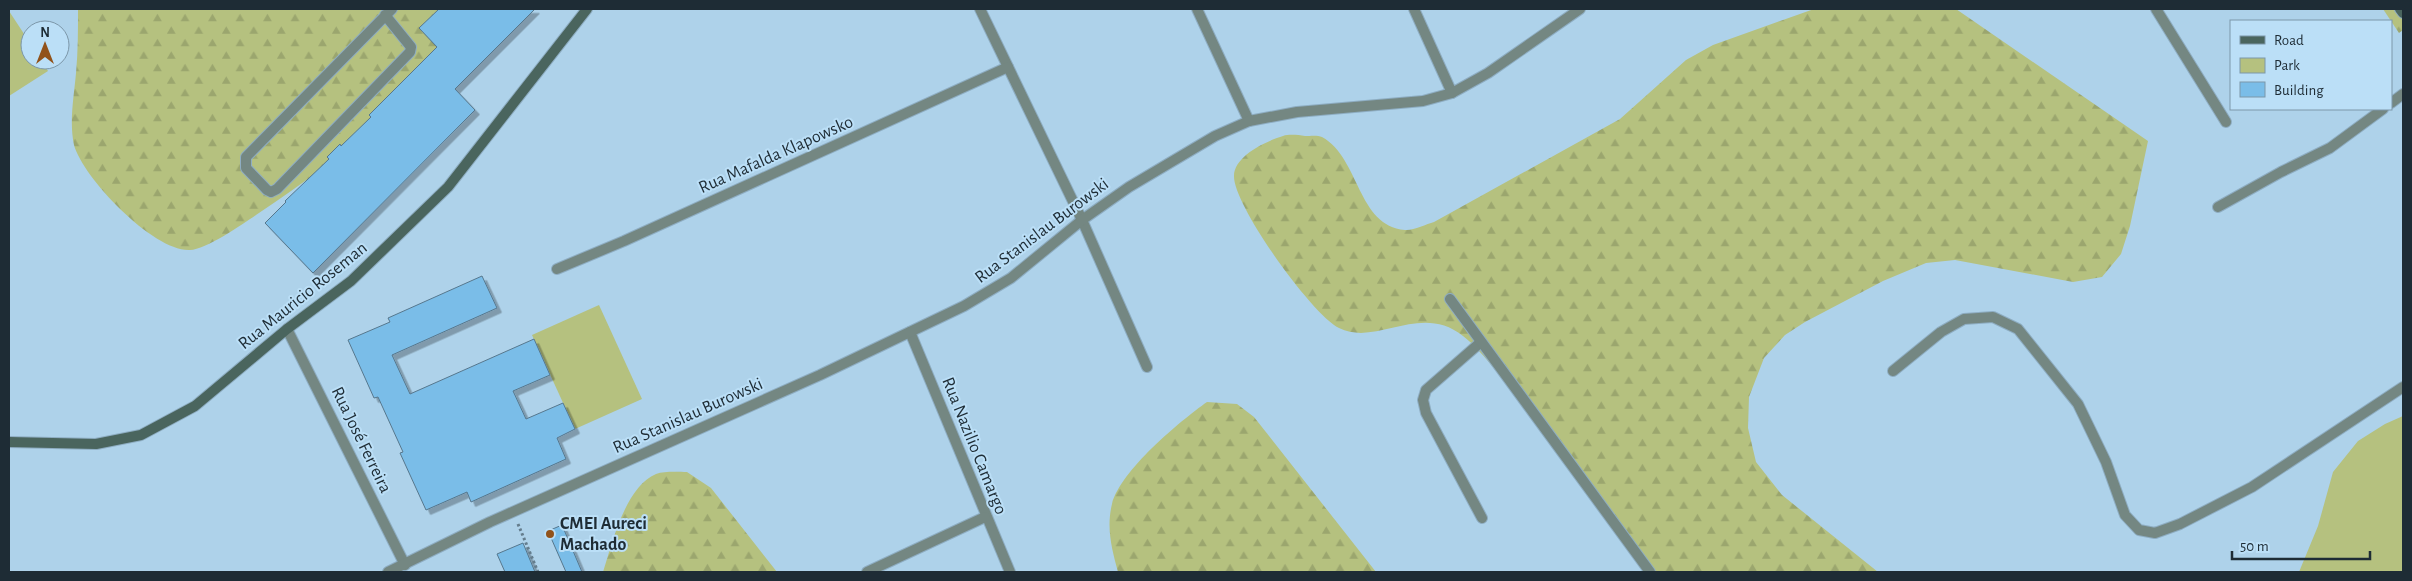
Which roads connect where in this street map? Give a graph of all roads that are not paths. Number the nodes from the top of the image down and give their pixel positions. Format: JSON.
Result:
{"nodes":[{"id":1,"x":588,"y":9,"type":"edge"},
{"id":2,"x":980,"y":9,"type":"edge"},
{"id":3,"x":1197,"y":9,"type":"edge"},
{"id":4,"x":1414,"y":9,"type":"edge"},
{"id":5,"x":1580,"y":9,"type":"edge"},
{"id":6,"x":2156,"y":9,"type":"edge"},
{"id":7,"x":2400,"y":9,"type":"edge"},
{"id":8,"x":389,"y":12,"type":"edge"},
{"id":9,"x":2403,"y":13,"type":"edge"},
{"id":10,"x":1008,"y":67,"type":"junction"},
{"id":11,"x":1452,"y":92,"type":"junction"},
{"id":12,"x":2403,"y":94,"type":"edge"},
{"id":13,"x":2392,"y":102,"type":"edge"},
{"id":14,"x":2382,"y":110,"type":"edge"},
{"id":15,"x":1250,"y":121,"type":"junction"},
{"id":16,"x":2226,"y":122,"type":"dead end"},
{"id":17,"x":2218,"y":207,"type":"dead end"},
{"id":18,"x":1082,"y":220,"type":"junction"},
{"id":19,"x":557,"y":269,"type":"dead end"},
{"id":20,"x":1450,"y":299,"type":"dead end"},
{"id":21,"x":287,"y":329,"type":"junction"},
{"id":22,"x":910,"y":332,"type":"junction"},
{"id":23,"x":1481,"y":342,"type":"junction"},
{"id":24,"x":1147,"y":367,"type":"dead end"},
{"id":25,"x":1894,"y":371,"type":"dead end"},
{"id":26,"x":2403,"y":387,"type":"edge"},
{"id":27,"x":9,"y":442,"type":"edge"},
{"id":28,"x":985,"y":517,"type":"junction"},
{"id":29,"x":1482,"y":518,"type":"dead end"},
{"id":30,"x":405,"y":565,"type":"junction"},
{"id":31,"x":388,"y":572,"type":"edge"},
{"id":32,"x":867,"y":572,"type":"edge"},
{"id":33,"x":1010,"y":572,"type":"edge"},
{"id":34,"x":1650,"y":572,"type":"edge"}],
"edges":[{"from":1,"to":21,"type":"main road","name":"Rua Mauricio Roseman"},
{"from":2,"to":10,"type":"street"},
{"from":3,"to":15,"type":"street"},
{"from":4,"to":11,"type":"street"},
{"from":5,"to":11,"type":"street","name":"Rua Stanislau Burowski"},
{"from":6,"to":16,"type":"street"},
{"from":7,"to":9,"type":"main road"},
{"from":8,"to":8,"type":"street"},
{"from":10,"to":18,"type":"street"},
{"from":10,"to":19,"type":"street","name":"Rua Mafalda Klapowsko"},
{"from":11,"to":15,"type":"street","name":"Rua Stanislau Burowski"},
{"from":12,"to":13,"type":"street"},
{"from":14,"to":17,"type":"street"},
{"from":15,"to":18,"type":"street","name":"Rua Stanislau Burowski"},
{"from":18,"to":22,"type":"street","name":"Rua Stanislau Burowski"},
{"from":18,"to":24,"type":"street"},
{"from":20,"to":23,"type":"street"},
{"from":21,"to":27,"type":"main road","name":"Rua Mauricio Roseman"},
{"from":21,"to":30,"type":"street","name":"Rua José Ferreira"},
{"from":22,"to":28,"type":"street","name":"Rua Nazilio Camargo"},
{"from":22,"to":30,"type":"street","name":"Rua Stanislau Burowski"},
{"from":23,"to":29,"type":"street"},
{"from":23,"to":34,"type":"street"},
{"from":25,"to":26,"type":"street"},
{"from":28,"to":32,"type":"street"},
{"from":28,"to":33,"type":"street","name":"Rua Nazilio Camargo"},
{"from":30,"to":31,"type":"street","name":"Rua Stanislau Burowski"}]}
